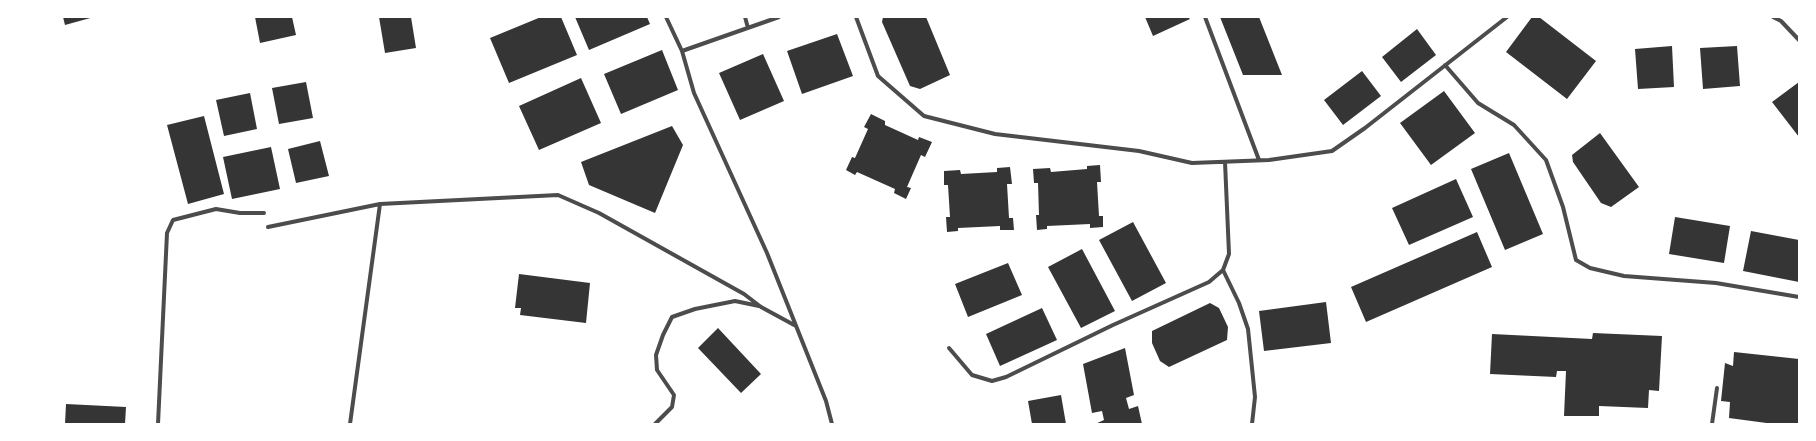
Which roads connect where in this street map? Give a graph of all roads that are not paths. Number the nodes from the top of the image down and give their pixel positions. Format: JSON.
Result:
{"nodes":[{"id":1,"x":666,"y":17,"type":"edge"},
{"id":2,"x":745,"y":17,"type":"edge"},
{"id":3,"x":779,"y":17,"type":"edge"},
{"id":4,"x":856,"y":17,"type":"edge"},
{"id":5,"x":1205,"y":17,"type":"edge"},
{"id":6,"x":1507,"y":17,"type":"edge"},
{"id":7,"x":1775,"y":17,"type":"edge"},
{"id":8,"x":748,"y":28,"type":"junction"},
{"id":9,"x":1799,"y":40,"type":"edge"},
{"id":10,"x":682,"y":51,"type":"junction"},
{"id":11,"x":1446,"y":64,"type":"junction"},
{"id":12,"x":1260,"y":160,"type":"junction"},
{"id":13,"x":1225,"y":162,"type":"junction"},
{"id":14,"x":380,"y":204,"type":"junction"},
{"id":15,"x":264,"y":213,"type":"dead end"},
{"id":16,"x":268,"y":227,"type":"dead end"},
{"id":17,"x":1223,"y":270,"type":"junction"},
{"id":18,"x":1799,"y":297,"type":"edge"},
{"id":19,"x":761,"y":307,"type":"junction"},
{"id":20,"x":796,"y":326,"type":"junction"},
{"id":21,"x":949,"y":348,"type":"dead end"},
{"id":22,"x":1716,"y":388,"type":"dead end"},
{"id":23,"x":158,"y":424,"type":"edge"},
{"id":24,"x":350,"y":424,"type":"edge"},
{"id":25,"x":655,"y":424,"type":"edge"},
{"id":26,"x":832,"y":424,"type":"edge"},
{"id":27,"x":1252,"y":424,"type":"edge"},
{"id":28,"x":1712,"y":424,"type":"edge"}],
"edges":[{"from":1,"to":10,"type":"street"},
{"from":2,"to":8,"type":"street"},
{"from":3,"to":8,"type":"street"},
{"from":4,"to":13,"type":"street"},
{"from":5,"to":12,"type":"street"},
{"from":6,"to":11,"type":"street"},
{"from":7,"to":9,"type":"street"},
{"from":8,"to":10,"type":"street"},
{"from":10,"to":20,"type":"street"},
{"from":11,"to":12,"type":"street"},
{"from":11,"to":18,"type":"street"},
{"from":12,"to":13,"type":"street"},
{"from":13,"to":17,"type":"street"},
{"from":14,"to":16,"type":"street"},
{"from":14,"to":19,"type":"street"},
{"from":14,"to":24,"type":"street"},
{"from":15,"to":23,"type":"street"},
{"from":17,"to":21,"type":"street"},
{"from":17,"to":27,"type":"street"},
{"from":19,"to":20,"type":"street"},
{"from":19,"to":25,"type":"street"},
{"from":20,"to":26,"type":"street"},
{"from":22,"to":28,"type":"street"}]}
